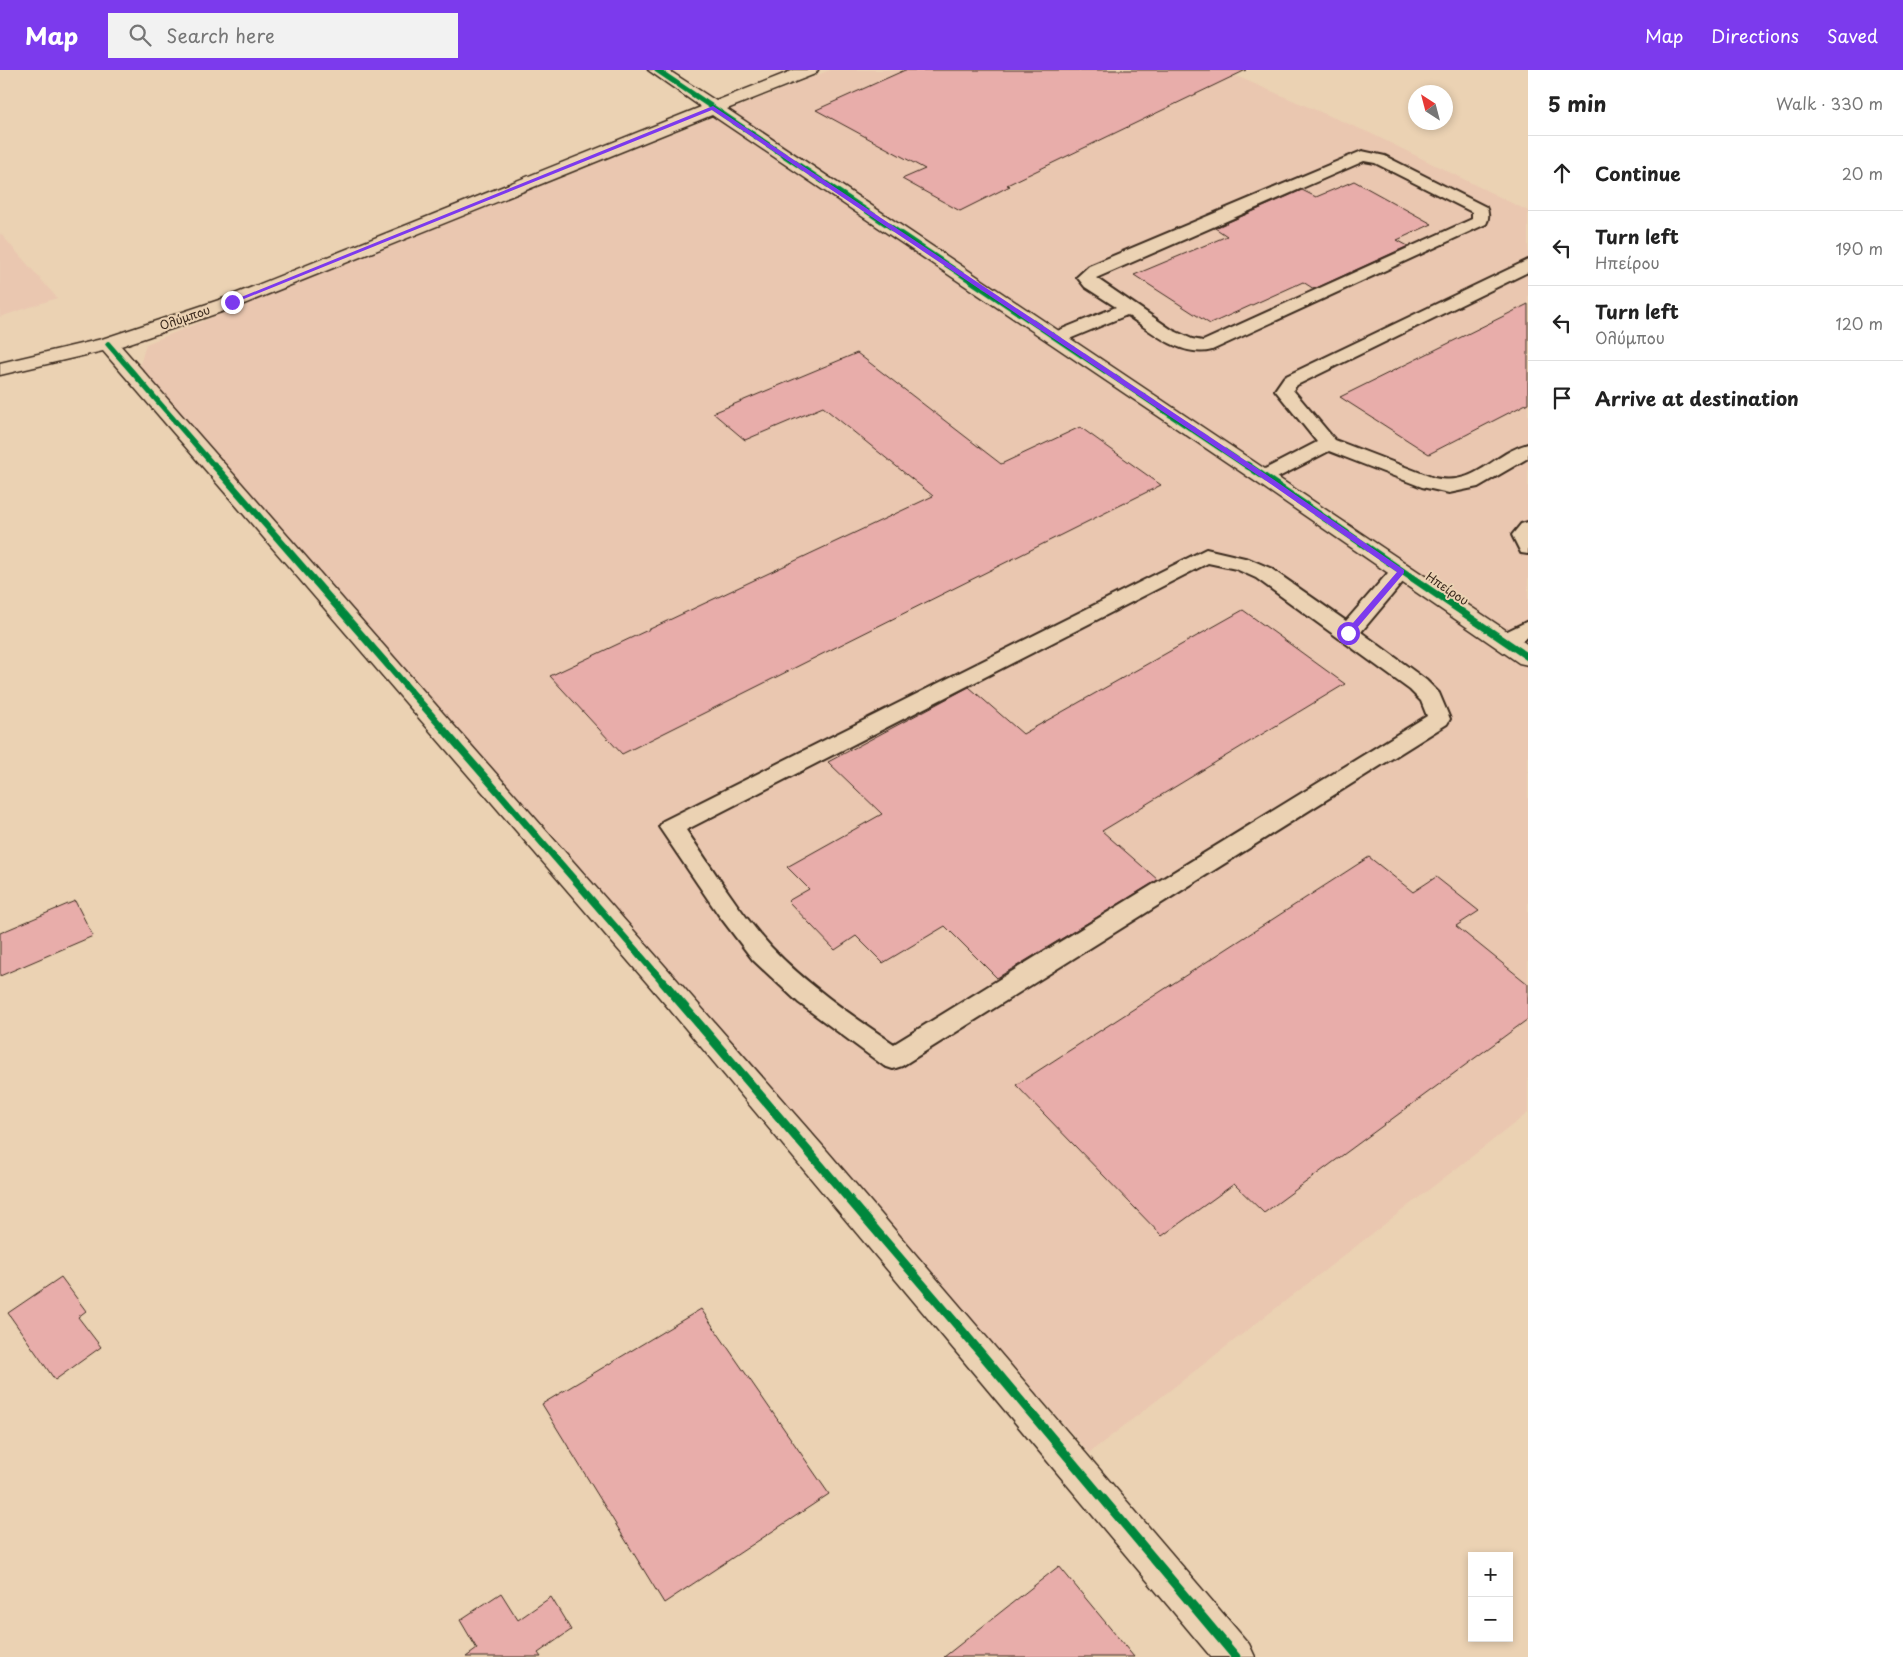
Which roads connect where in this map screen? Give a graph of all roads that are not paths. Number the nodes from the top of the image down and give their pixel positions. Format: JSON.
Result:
{"nodes":[{"id":1,"x":657,"y":70,"type":"edge"},
{"id":2,"x":809,"y":70,"type":"edge"},
{"id":3,"x":713,"y":108,"type":"junction"},
{"id":4,"x":1528,"y":265,"type":"edge"},
{"id":5,"x":1129,"y":308,"type":"junction"},
{"id":6,"x":1056,"y":338,"type":"junction"},
{"id":7,"x":108,"y":344,"type":"junction"},
{"id":8,"x":0,"y":369,"type":"edge"},
{"id":9,"x":1328,"y":444,"type":"junction"},
{"id":10,"x":1528,"y":450,"type":"edge"},
{"id":11,"x":1264,"y":476,"type":"junction"},
{"id":12,"x":1528,"y":528,"type":"edge"},
{"id":13,"x":1528,"y":548,"type":"edge"},
{"id":14,"x":1401,"y":571,"type":"junction"},
{"id":15,"x":1528,"y":628,"type":"edge"},
{"id":16,"x":1348,"y":633,"type":"junction"},
{"id":17,"x":1505,"y":641,"type":"junction"},
{"id":18,"x":1528,"y":657,"type":"edge"},
{"id":19,"x":1236,"y":1657,"type":"edge"}],
"edges":[{"from":1,"to":3,"type":"street","name":"Ηπείρου"},
{"from":2,"to":3,"type":"street","name":"Ολύμπου"},
{"from":3,"to":6,"type":"street","name":"Ηπείρου"},
{"from":3,"to":7,"type":"street","name":"Ολύμπου"},
{"from":4,"to":9,"type":"lane"},
{"from":5,"to":5,"type":"lane"},
{"from":5,"to":6,"type":"lane"},
{"from":6,"to":11,"type":"street","name":"Ηπείρου"},
{"from":7,"to":8,"type":"street","name":"Ολύμπου"},
{"from":7,"to":19,"type":"street"},
{"from":9,"to":10,"type":"lane"},
{"from":9,"to":11,"type":"lane"},
{"from":11,"to":14,"type":"street","name":"Ηπείρου"},
{"from":12,"to":13,"type":"lane"},
{"from":14,"to":16,"type":"lane"},
{"from":14,"to":17,"type":"street","name":"Ηπείρου"},
{"from":15,"to":17,"type":"lane"},
{"from":16,"to":16,"type":"lane"},
{"from":17,"to":18,"type":"street","name":"Ηπείρου"}]}
